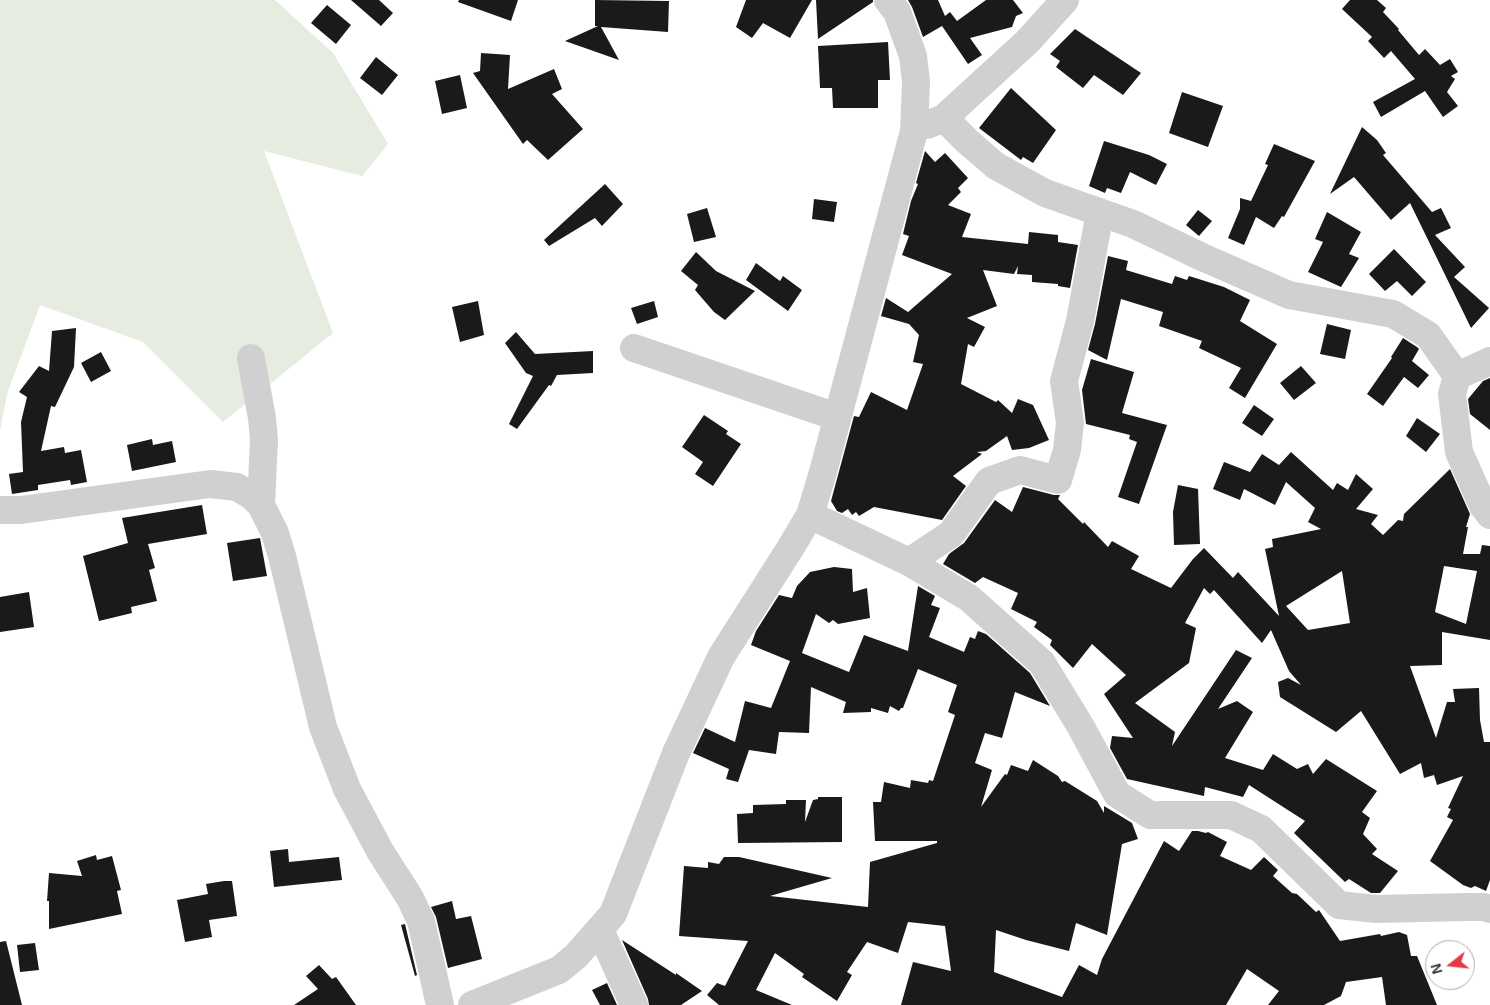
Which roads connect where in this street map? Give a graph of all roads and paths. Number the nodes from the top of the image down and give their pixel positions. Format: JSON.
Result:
{"nodes":[{"id":1,"x":888,"y":0,"type":"edge"},
{"id":2,"x":1066,"y":0,"type":"edge"},
{"id":3,"x":944,"y":118,"type":"junction"},
{"id":4,"x":914,"y":131,"type":"junction"},
{"id":5,"x":1100,"y":212,"type":"junction"},
{"id":6,"x":634,"y":348,"type":"dead end"},
{"id":7,"x":251,"y":358,"type":"dead end"},
{"id":8,"x":1490,"y":361,"type":"edge"},
{"id":9,"x":1457,"y":376,"type":"junction"},
{"id":10,"x":837,"y":417,"type":"junction"},
{"id":11,"x":261,"y":505,"type":"junction"},
{"id":12,"x":0,"y":510,"type":"edge"},
{"id":13,"x":810,"y":515,"type":"junction"},
{"id":14,"x":1490,"y":515,"type":"edge"},
{"id":15,"x":909,"y":562,"type":"junction"},
{"id":16,"x":1490,"y":909,"type":"edge"},
{"id":17,"x":600,"y":930,"type":"junction"},
{"id":18,"x":440,"y":1005,"type":"edge"},
{"id":19,"x":472,"y":1005,"type":"edge"},
{"id":20,"x":634,"y":1005,"type":"edge"}],
"edges":[{"from":1,"to":4,"type":"street"},
{"from":2,"to":3,"type":"street"},
{"from":3,"to":4,"type":"street"},
{"from":3,"to":5,"type":"street"},
{"from":4,"to":10,"type":"street"},
{"from":5,"to":9,"type":"street"},
{"from":5,"to":15,"type":"street"},
{"from":6,"to":10,"type":"street"},
{"from":7,"to":11,"type":"street"},
{"from":8,"to":9,"type":"street"},
{"from":9,"to":14,"type":"street"},
{"from":10,"to":13,"type":"street"},
{"from":11,"to":12,"type":"street"},
{"from":11,"to":18,"type":"street"},
{"from":13,"to":15,"type":"street"},
{"from":13,"to":17,"type":"street"},
{"from":15,"to":16,"type":"street"},
{"from":17,"to":19,"type":"street"},
{"from":17,"to":20,"type":"street"}]}
